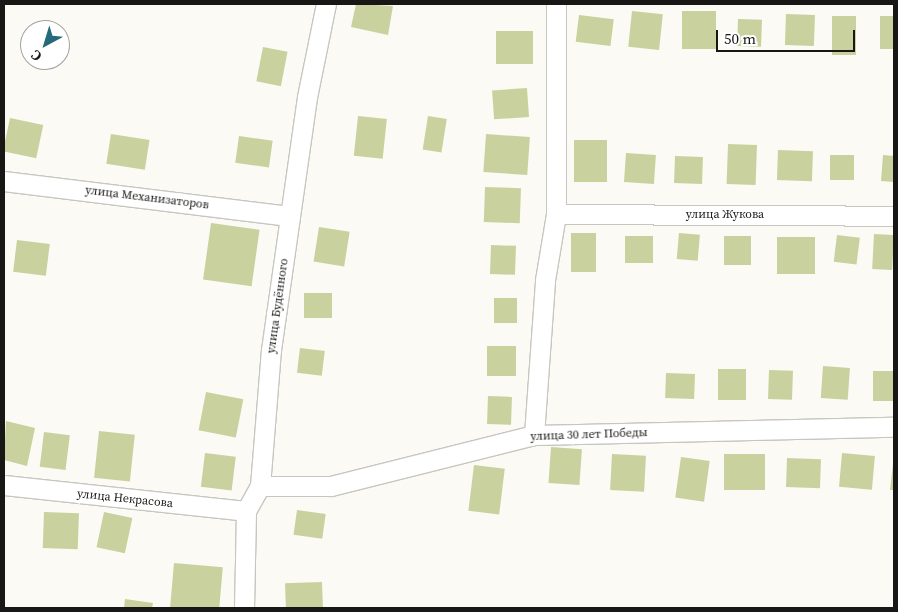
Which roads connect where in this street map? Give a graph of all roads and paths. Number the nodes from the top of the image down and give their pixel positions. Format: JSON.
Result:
{"nodes":[{"id":1,"x":326,"y":4,"type":"edge"},
{"id":2,"x":556,"y":4,"type":"edge"},
{"id":3,"x":4,"y":181,"type":"edge"},
{"id":4,"x":556,"y":214,"type":"junction"},
{"id":5,"x":290,"y":216,"type":"junction"},
{"id":6,"x":894,"y":216,"type":"edge"},
{"id":7,"x":894,"y":427,"type":"edge"},
{"id":8,"x":534,"y":435,"type":"junction"},
{"id":9,"x":4,"y":486,"type":"edge"},
{"id":10,"x":260,"y":486,"type":"junction"},
{"id":11,"x":246,"y":511,"type":"junction"},
{"id":12,"x":244,"y":608,"type":"edge"}],
"edges":[{"from":1,"to":5,"type":"street","name":"улица Будённого"},
{"from":2,"to":4,"type":"street"},
{"from":3,"to":5,"type":"street","name":"улица Механизаторов"},
{"from":4,"to":6,"type":"street","name":"улица Жукова"},
{"from":4,"to":8,"type":"street"},
{"from":5,"to":10,"type":"street","name":"улица Будённого"},
{"from":7,"to":8,"type":"street","name":"улица 30 лет Победы"},
{"from":8,"to":10,"type":"street","name":"улица 30 лет Победы"},
{"from":9,"to":11,"type":"street","name":"улица Некрасова"},
{"from":10,"to":11,"type":"street","name":"улица Будённого"},
{"from":11,"to":12,"type":"street","name":"улица Будённого"}]}
